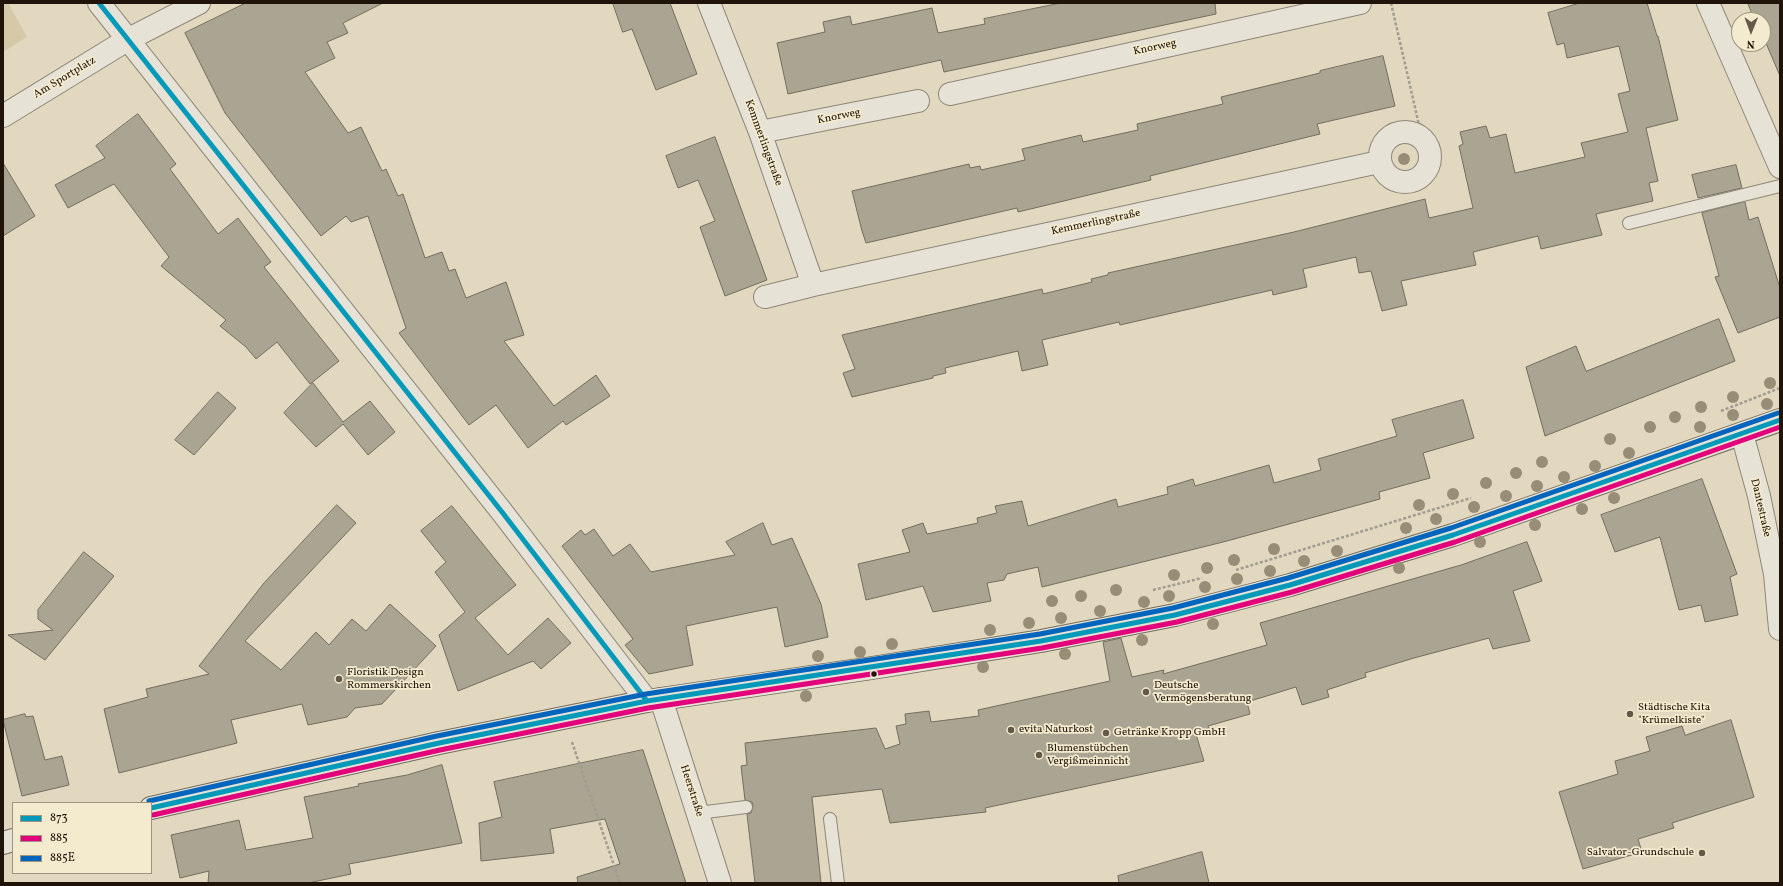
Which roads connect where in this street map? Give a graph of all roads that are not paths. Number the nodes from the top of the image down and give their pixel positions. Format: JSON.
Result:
{"nodes":[{"id":1,"x":99,"y":3,"type":"edge"},
{"id":2,"x":199,"y":3,"type":"edge"},
{"id":3,"x":709,"y":3,"type":"edge"},
{"id":4,"x":1360,"y":3,"type":"edge"},
{"id":5,"x":1708,"y":3,"type":"edge"},
{"id":6,"x":127,"y":40,"type":"junction"},
{"id":7,"x":950,"y":94,"type":"dead end"},
{"id":8,"x":918,"y":101,"type":"dead end"},
{"id":9,"x":3,"y":116,"type":"edge"},
{"id":10,"x":760,"y":132,"type":"junction"},
{"id":11,"x":1379,"y":162,"type":"junction"},
{"id":12,"x":1780,"y":167,"type":"edge"},
{"id":13,"x":1780,"y":186,"type":"edge"},
{"id":14,"x":1629,"y":223,"type":"dead end"},
{"id":15,"x":813,"y":285,"type":"junction"},
{"id":16,"x":765,"y":297,"type":"dead end"},
{"id":17,"x":1780,"y":420,"type":"edge"},
{"id":18,"x":1742,"y":434,"type":"junction"},
{"id":19,"x":1780,"y":629,"type":"edge"},
{"id":20,"x":654,"y":700,"type":"junction"},
{"id":21,"x":746,"y":807,"type":"dead end"},
{"id":22,"x":152,"y":808,"type":"edge"},
{"id":23,"x":698,"y":813,"type":"junction"},
{"id":24,"x":830,"y":819,"type":"dead end"},
{"id":25,"x":720,"y":883,"type":"edge"},
{"id":26,"x":838,"y":883,"type":"edge"}],
"edges":[{"from":1,"to":6,"type":"street","name":"Heerstraße"},
{"from":2,"to":6,"type":"street","name":"Am Sportplatz"},
{"from":3,"to":10,"type":"street","name":"Kemmerlingstraße"},
{"from":4,"to":7,"type":"street","name":"Knorweg"},
{"from":5,"to":12,"type":"street"},
{"from":6,"to":9,"type":"street","name":"Am Sportplatz"},
{"from":6,"to":20,"type":"street","name":"Heerstraße"},
{"from":8,"to":10,"type":"street","name":"Knorweg"},
{"from":10,"to":15,"type":"street","name":"Kemmerlingstraße"},
{"from":11,"to":11,"type":"street"},
{"from":11,"to":15,"type":"street","name":"Kemmerlingstraße"},
{"from":13,"to":14,"type":"lane"},
{"from":15,"to":16,"type":"street","name":"Kemmerlingstraße"},
{"from":17,"to":18,"type":"street"},
{"from":18,"to":19,"type":"street","name":"Dantestraße"},
{"from":18,"to":20,"type":"street"},
{"from":20,"to":22,"type":"street"},
{"from":20,"to":23,"type":"street","name":"Heerstraße"},
{"from":21,"to":23,"type":"lane"},
{"from":23,"to":25,"type":"street","name":"Heerstraße"},
{"from":24,"to":26,"type":"lane"}]}
